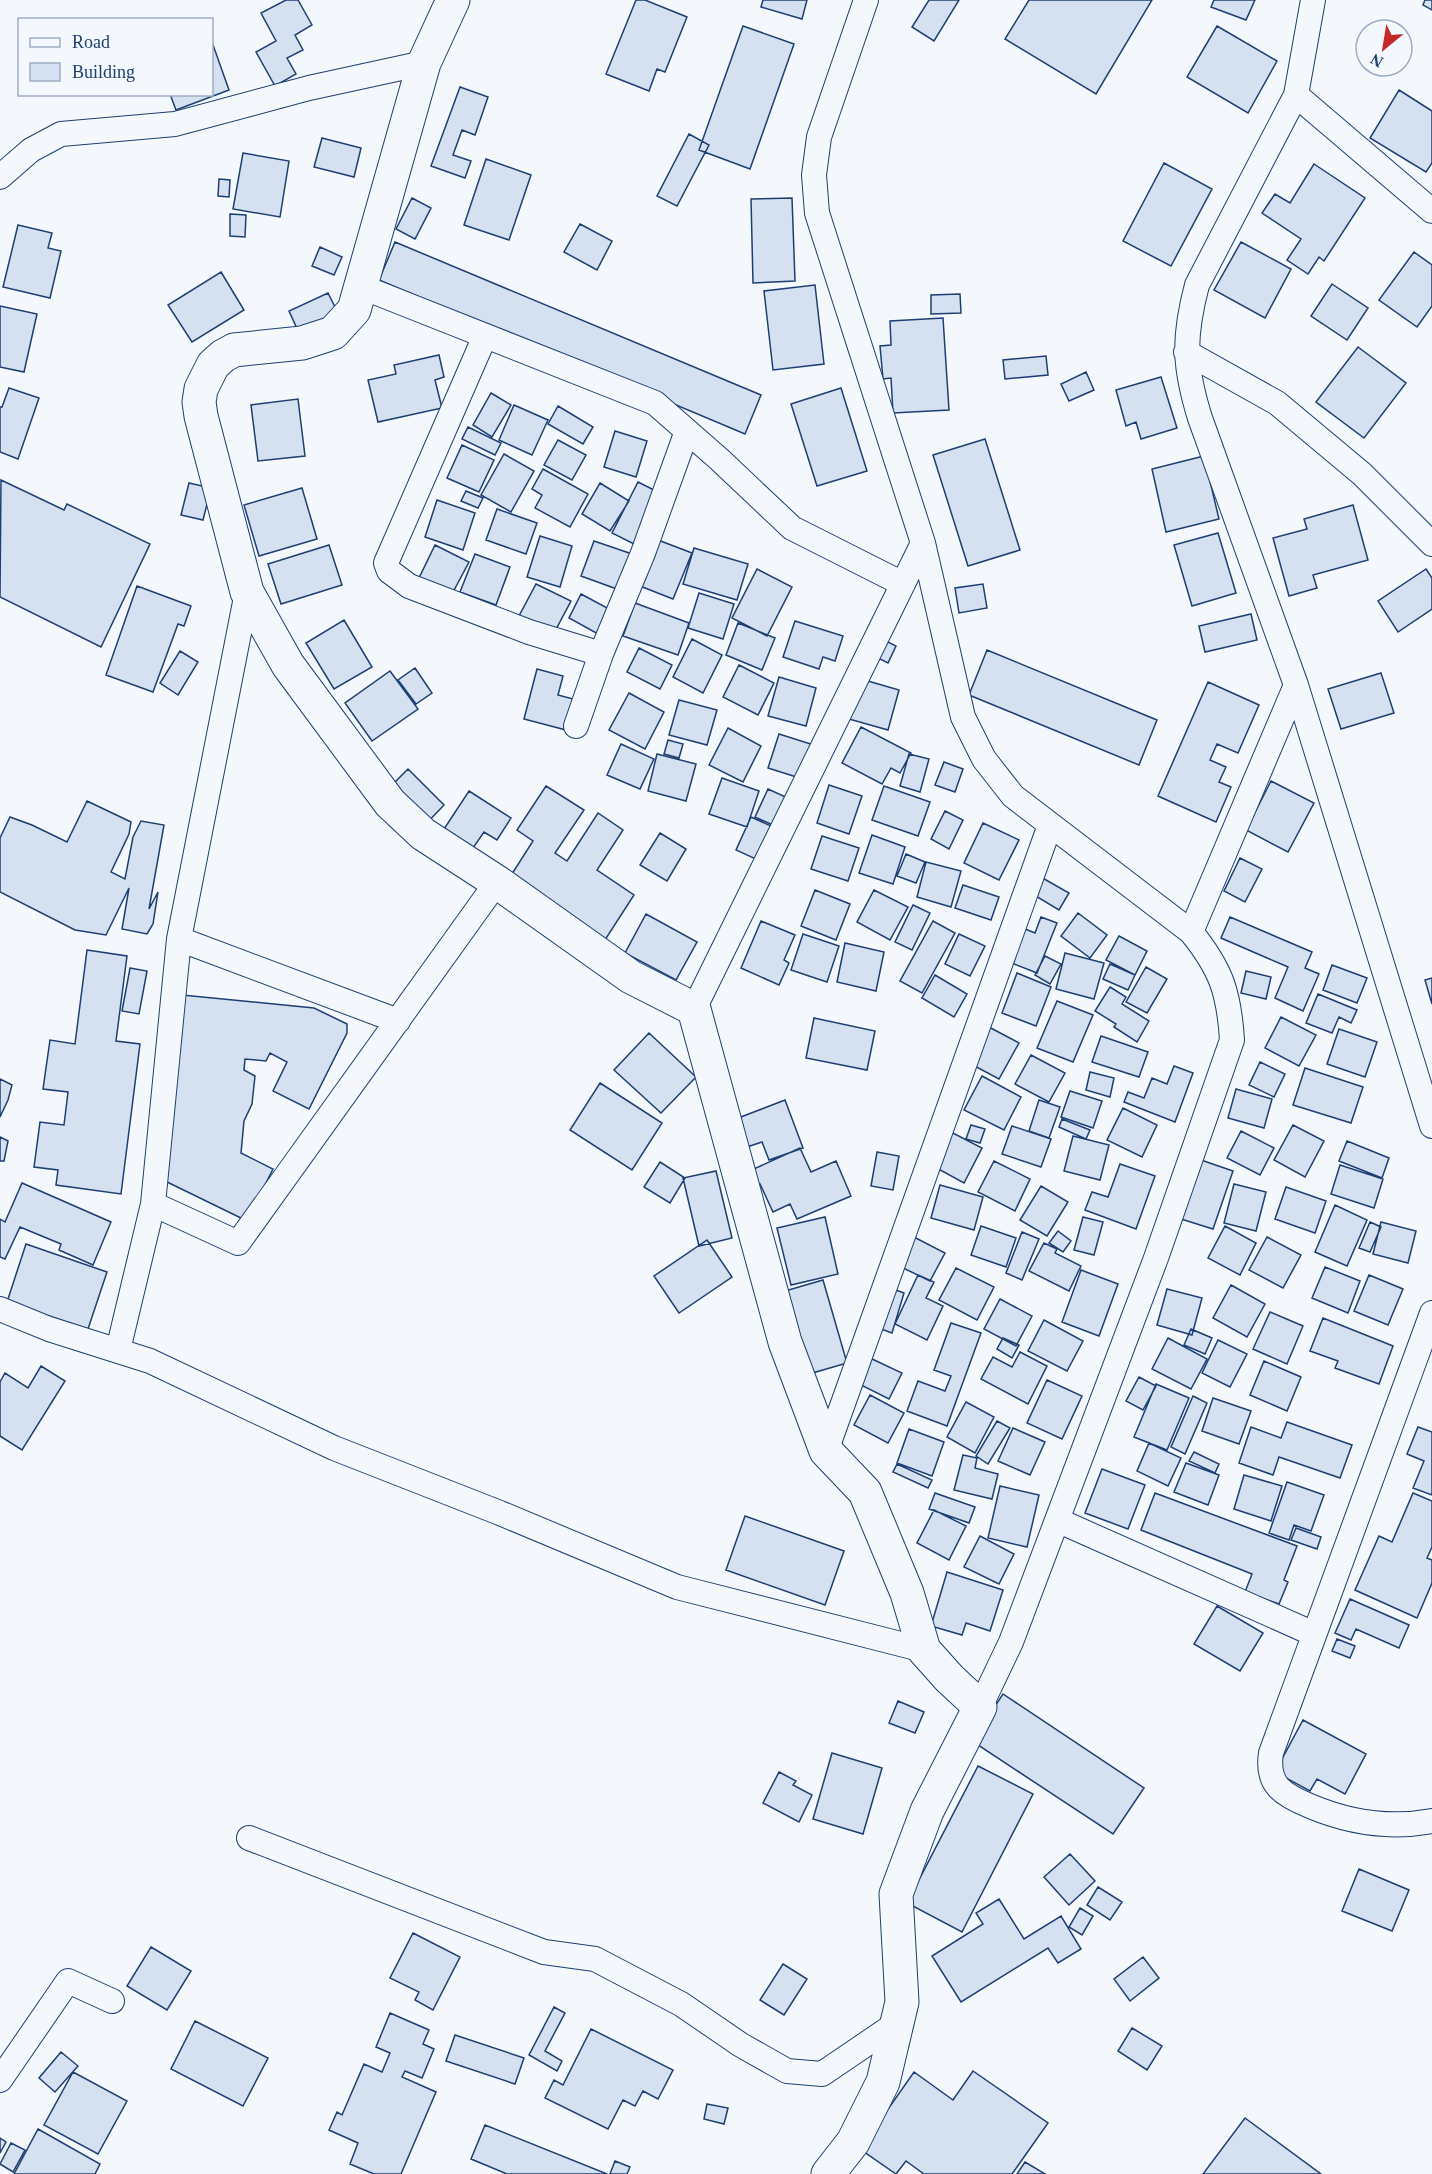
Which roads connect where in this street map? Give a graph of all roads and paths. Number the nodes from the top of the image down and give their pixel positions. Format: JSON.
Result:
{"nodes":[{"id":1,"x":453,"y":0,"type":"edge"},
{"id":2,"x":866,"y":0,"type":"edge"},
{"id":3,"x":1313,"y":0,"type":"edge"},
{"id":4,"x":424,"y":63,"type":"junction"},
{"id":5,"x":1296,"y":95,"type":"junction"},
{"id":6,"x":0,"y":177,"type":"edge"},
{"id":7,"x":1432,"y":211,"type":"edge"},
{"id":8,"x":362,"y":287,"type":"junction"},
{"id":9,"x":485,"y":336,"type":"junction"},
{"id":10,"x":1186,"y":352,"type":"junction"},
{"id":11,"x":687,"y":431,"type":"junction"},
{"id":12,"x":923,"y":543,"type":"junction"},
{"id":13,"x":1432,"y":544,"type":"edge"},
{"id":14,"x":903,"y":584,"type":"junction"},
{"id":15,"x":247,"y":592,"type":"junction"},
{"id":16,"x":601,"y":654,"type":"junction"},
{"id":17,"x":1296,"y":685,"type":"junction"},
{"id":18,"x":576,"y":726,"type":"dead end"},
{"id":19,"x":1050,"y":825,"type":"junction"},
{"id":20,"x":497,"y":882,"type":"junction"},
{"id":21,"x":1191,"y":932,"type":"junction"},
{"id":22,"x":179,"y":939,"type":"junction"},
{"id":23,"x":694,"y":1009,"type":"junction"},
{"id":24,"x":398,"y":1021,"type":"junction"},
{"id":25,"x":1432,"y":1126,"type":"edge"},
{"id":26,"x":153,"y":1204,"type":"junction"},
{"id":27,"x":0,"y":1309,"type":"edge"},
{"id":28,"x":1432,"y":1313,"type":"edge"},
{"id":29,"x":118,"y":1350,"type":"junction"},
{"id":30,"x":826,"y":1451,"type":"junction"},
{"id":31,"x":1057,"y":1520,"type":"junction"},
{"id":32,"x":1314,"y":1634,"type":"junction"},
{"id":33,"x":924,"y":1650,"type":"junction"},
{"id":34,"x":980,"y":1707,"type":"junction"},
{"id":35,"x":1432,"y":1821,"type":"edge"},
{"id":36,"x":249,"y":1838,"type":"dead end"},
{"id":37,"x":112,"y":2001,"type":"dead end"},
{"id":38,"x":897,"y":2023,"type":"junction"},
{"id":39,"x":0,"y":2080,"type":"edge"},
{"id":40,"x":828,"y":2174,"type":"edge"}],
"edges":[{"from":1,"to":4,"type":"street"},
{"from":2,"to":12,"type":"street"},
{"from":3,"to":5,"type":"street"},
{"from":4,"to":6,"type":"street"},
{"from":4,"to":8,"type":"street"},
{"from":5,"to":7,"type":"street"},
{"from":5,"to":10,"type":"street"},
{"from":8,"to":9,"type":"street"},
{"from":8,"to":15,"type":"street"},
{"from":9,"to":11,"type":"street"},
{"from":9,"to":16,"type":"street"},
{"from":10,"to":13,"type":"street"},
{"from":10,"to":17,"type":"street"},
{"from":11,"to":14,"type":"street"},
{"from":11,"to":16,"type":"street"},
{"from":12,"to":14,"type":"street"},
{"from":12,"to":19,"type":"street"},
{"from":14,"to":23,"type":"street"},
{"from":15,"to":20,"type":"street"},
{"from":15,"to":22,"type":"street"},
{"from":16,"to":18,"type":"street"},
{"from":17,"to":21,"type":"street"},
{"from":17,"to":25,"type":"street"},
{"from":19,"to":21,"type":"street"},
{"from":19,"to":30,"type":"street"},
{"from":20,"to":23,"type":"street"},
{"from":20,"to":24,"type":"street"},
{"from":21,"to":31,"type":"street"},
{"from":22,"to":24,"type":"street"},
{"from":22,"to":26,"type":"street"},
{"from":23,"to":30,"type":"street"},
{"from":24,"to":26,"type":"street"},
{"from":26,"to":29,"type":"street"},
{"from":27,"to":29,"type":"street"},
{"from":28,"to":32,"type":"street"},
{"from":29,"to":33,"type":"street"},
{"from":30,"to":33,"type":"street"},
{"from":31,"to":32,"type":"street"},
{"from":31,"to":34,"type":"street"},
{"from":32,"to":35,"type":"street"},
{"from":33,"to":34,"type":"street"},
{"from":34,"to":38,"type":"street"},
{"from":36,"to":38,"type":"street"},
{"from":37,"to":39,"type":"street"},
{"from":38,"to":40,"type":"street"}]}
